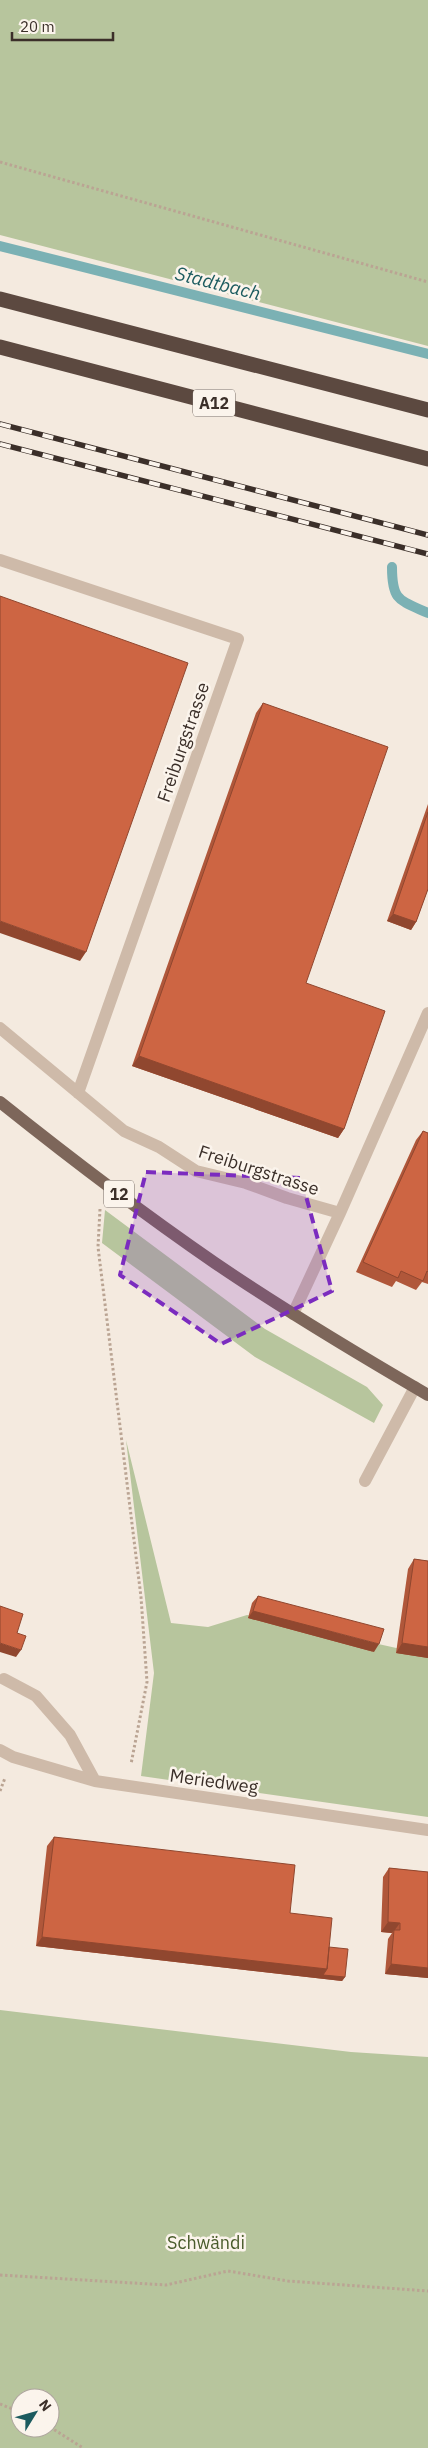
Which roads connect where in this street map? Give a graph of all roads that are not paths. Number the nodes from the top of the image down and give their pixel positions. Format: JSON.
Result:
{"nodes":[{"id":1,"x":0,"y":298,"type":"edge"},
{"id":2,"x":0,"y":348,"type":"edge"},
{"id":3,"x":428,"y":410,"type":"edge"},
{"id":4,"x":428,"y":458,"type":"edge"},
{"id":5,"x":0,"y":560,"type":"edge"},
{"id":6,"x":428,"y":1013,"type":"edge"},
{"id":7,"x":0,"y":1028,"type":"edge"},
{"id":8,"x":78,"y":1093,"type":"junction"},
{"id":9,"x":0,"y":1102,"type":"edge"},
{"id":10,"x":340,"y":1213,"type":"junction"},
{"id":11,"x":292,"y":1314,"type":"junction"},
{"id":12,"x":415,"y":1387,"type":"junction"},
{"id":13,"x":428,"y":1395,"type":"edge"},
{"id":14,"x":366,"y":1481,"type":"dead end"},
{"id":15,"x":4,"y":1679,"type":"dead end"},
{"id":16,"x":0,"y":1750,"type":"edge"},
{"id":17,"x":95,"y":1781,"type":"junction"},
{"id":18,"x":428,"y":1830,"type":"edge"}],
"edges":[{"from":1,"to":3,"type":"highway"},
{"from":2,"to":4,"type":"highway","number":"A12"},
{"from":5,"to":8,"type":"street","name":"Freiburgstrasse"},
{"from":6,"to":10,"type":"street"},
{"from":7,"to":8,"type":"street","name":"Freiburgstrasse"},
{"from":8,"to":10,"type":"street","name":"Freiburgstrasse"},
{"from":9,"to":11,"type":"main road","number":"12"},
{"from":10,"to":11,"type":"street"},
{"from":11,"to":12,"type":"main road","number":"12"},
{"from":12,"to":13,"type":"main road","number":"12"},
{"from":12,"to":14,"type":"street"},
{"from":15,"to":17,"type":"street"},
{"from":16,"to":17,"type":"street","name":"Meriedweg"},
{"from":17,"to":18,"type":"street","name":"Meriedweg"}]}
